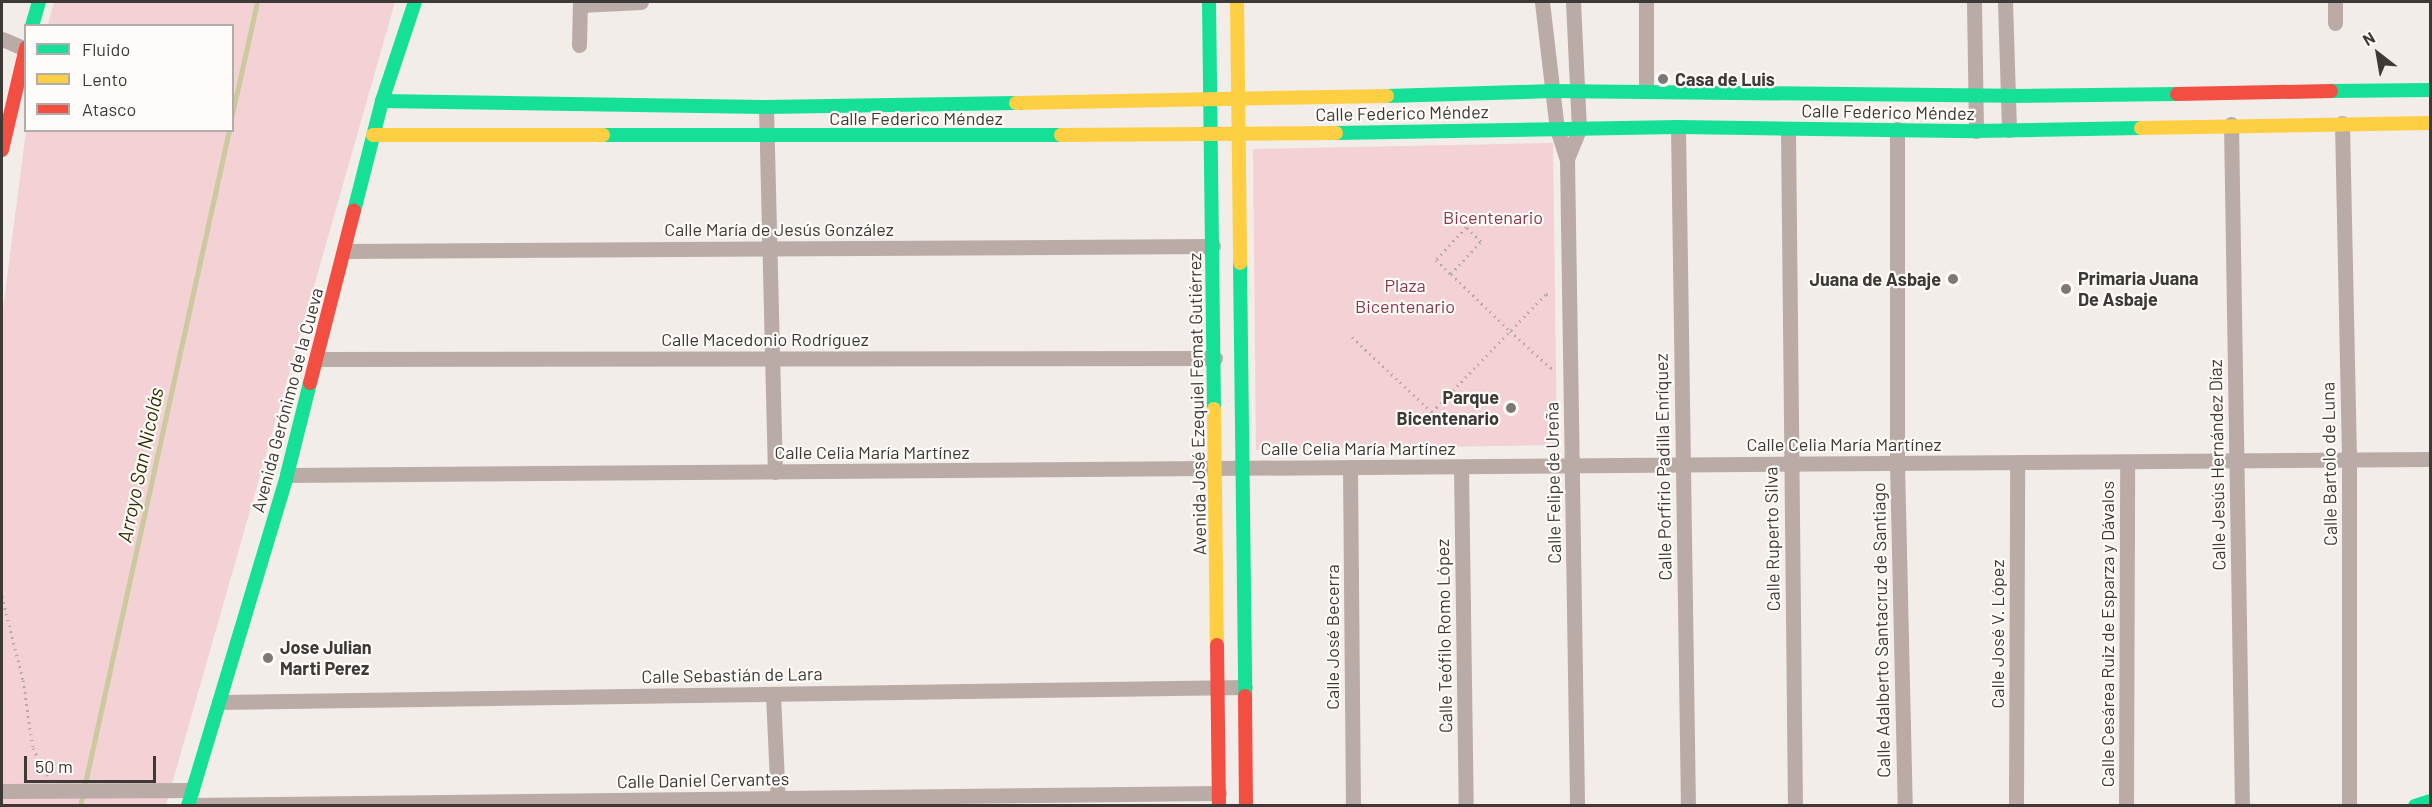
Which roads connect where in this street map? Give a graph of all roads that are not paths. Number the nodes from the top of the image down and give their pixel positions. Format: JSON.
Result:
{"nodes":[{"id":1,"x":39,"y":2,"type":"edge"},
{"id":2,"x":415,"y":2,"type":"edge"},
{"id":3,"x":641,"y":2,"type":"edge"},
{"id":4,"x":1209,"y":2,"type":"edge"},
{"id":5,"x":1237,"y":2,"type":"edge"},
{"id":6,"x":1542,"y":2,"type":"edge"},
{"id":7,"x":1573,"y":2,"type":"edge"},
{"id":8,"x":1646,"y":2,"type":"edge"},
{"id":9,"x":1974,"y":2,"type":"edge"},
{"id":10,"x":2005,"y":2,"type":"edge"},
{"id":11,"x":2335,"y":2,"type":"edge"},
{"id":12,"x":580,"y":3,"type":"edge"},
{"id":13,"x":2335,"y":23,"type":"dead end"},
{"id":14,"x":33,"y":24,"type":"edge"},
{"id":15,"x":2,"y":39,"type":"edge"},
{"id":16,"x":579,"y":45,"type":"dead end"},
{"id":17,"x":24,"y":48,"type":"edge"},
{"id":18,"x":24,"y":51,"type":"edge"},
{"id":19,"x":2430,"y":90,"type":"edge"},
{"id":20,"x":1552,"y":91,"type":"junction"},
{"id":21,"x":1575,"y":91,"type":"junction"},
{"id":22,"x":1646,"y":91,"type":"junction"},
{"id":23,"x":1975,"y":94,"type":"junction"},
{"id":24,"x":2008,"y":96,"type":"junction"},
{"id":25,"x":1210,"y":100,"type":"junction"},
{"id":26,"x":1238,"y":100,"type":"junction"},
{"id":27,"x":382,"y":101,"type":"junction"},
{"id":28,"x":766,"y":107,"type":"junction"},
{"id":29,"x":4,"y":119,"type":"edge"},
{"id":30,"x":2342,"y":123,"type":"junction"},
{"id":31,"x":2430,"y":123,"type":"edge"},
{"id":32,"x":2231,"y":124,"type":"junction"},
{"id":33,"x":1678,"y":127,"type":"junction"},
{"id":34,"x":1557,"y":129,"type":"junction"},
{"id":35,"x":1579,"y":129,"type":"junction"},
{"id":36,"x":1788,"y":129,"type":"junction"},
{"id":37,"x":1897,"y":129,"type":"junction"},
{"id":38,"x":2009,"y":130,"type":"junction"},
{"id":39,"x":1976,"y":131,"type":"junction"},
{"id":40,"x":373,"y":135,"type":"junction"},
{"id":41,"x":1210,"y":135,"type":"junction"},
{"id":42,"x":1239,"y":135,"type":"junction"},
{"id":43,"x":767,"y":137,"type":"junction"},
{"id":44,"x":2,"y":150,"type":"edge"},
{"id":45,"x":1567,"y":159,"type":"junction"},
{"id":46,"x":1213,"y":246,"type":"junction"},
{"id":47,"x":769,"y":248,"type":"junction"},
{"id":48,"x":345,"y":251,"type":"junction"},
{"id":49,"x":1215,"y":358,"type":"junction"},
{"id":50,"x":316,"y":359,"type":"junction"},
{"id":51,"x":772,"y":359,"type":"junction"},
{"id":52,"x":2430,"y":459,"type":"edge"},
{"id":53,"x":2349,"y":460,"type":"junction"},
{"id":54,"x":2236,"y":461,"type":"junction"},
{"id":55,"x":2017,"y":462,"type":"junction"},
{"id":56,"x":2127,"y":462,"type":"junction"},
{"id":57,"x":1897,"y":463,"type":"junction"},
{"id":58,"x":1791,"y":464,"type":"junction"},
{"id":59,"x":1682,"y":465,"type":"junction"},
{"id":60,"x":1572,"y":466,"type":"junction"},
{"id":61,"x":1350,"y":467,"type":"junction"},
{"id":62,"x":1461,"y":467,"type":"junction"},
{"id":63,"x":1244,"y":468,"type":"junction"},
{"id":64,"x":1217,"y":469,"type":"junction"},
{"id":65,"x":775,"y":472,"type":"junction"},
{"id":66,"x":287,"y":476,"type":"junction"},
{"id":67,"x":1218,"y":687,"type":"junction"},
{"id":68,"x":1245,"y":687,"type":"junction"},
{"id":69,"x":772,"y":694,"type":"junction"},
{"id":70,"x":219,"y":702,"type":"junction"},
{"id":71,"x":192,"y":790,"type":"junction"},
{"id":72,"x":2,"y":791,"type":"edge"},
{"id":73,"x":1219,"y":799,"type":"edge"},
{"id":74,"x":2430,"y":801,"type":"edge"},
{"id":75,"x":778,"y":802,"type":"edge"},
{"id":76,"x":443,"y":804,"type":"edge"},
{"id":77,"x":188,"y":805,"type":"edge"},
{"id":78,"x":1246,"y":806,"type":"edge"},
{"id":79,"x":1353,"y":806,"type":"edge"},
{"id":80,"x":1466,"y":806,"type":"edge"},
{"id":81,"x":1577,"y":806,"type":"edge"},
{"id":82,"x":1688,"y":806,"type":"edge"},
{"id":83,"x":1795,"y":806,"type":"edge"},
{"id":84,"x":1905,"y":806,"type":"edge"},
{"id":85,"x":2016,"y":806,"type":"edge"},
{"id":86,"x":2126,"y":806,"type":"edge"},
{"id":87,"x":2242,"y":806,"type":"edge"},
{"id":88,"x":2349,"y":806,"type":"edge"},
{"id":89,"x":2415,"y":806,"type":"edge"}],
"edges":[{"from":1,"to":14,"type":"street"},
{"from":2,"to":27,"type":"street","name":"Avenida Gerónimo de la Cueva"},
{"from":3,"to":12,"type":"street"},
{"from":4,"to":25,"type":"street","name":"Avenida José Ezequiel Femat Gutiérrez"},
{"from":5,"to":26,"type":"street"},
{"from":6,"to":20,"type":"street","name":"Calle Felipe de Ureña"},
{"from":7,"to":21,"type":"street","name":"Calle Felipe de Ureña"},
{"from":8,"to":22,"type":"street"},
{"from":9,"to":23,"type":"street"},
{"from":10,"to":24,"type":"street"},
{"from":11,"to":13,"type":"street"},
{"from":12,"to":16,"type":"street"},
{"from":15,"to":17,"type":"street"},
{"from":18,"to":29,"type":"street"},
{"from":19,"to":24,"type":"street","name":"Calle Federico Méndez"},
{"from":20,"to":21,"type":"street","name":"Calle Federico Méndez"},
{"from":20,"to":26,"type":"street","name":"Calle Federico Méndez"},
{"from":20,"to":34,"type":"street","name":"Calle Felipe de Ureña"},
{"from":21,"to":22,"type":"street","name":"Calle Federico Méndez"},
{"from":21,"to":35,"type":"street","name":"Calle Felipe de Ureña"},
{"from":22,"to":23,"type":"street","name":"Calle Federico Méndez"},
{"from":23,"to":24,"type":"street","name":"Calle Federico Méndez"},
{"from":23,"to":39,"type":"street"},
{"from":24,"to":38,"type":"street"},
{"from":25,"to":26,"type":"street","name":"Calle Federico Méndez"},
{"from":25,"to":28,"type":"street","name":"Calle Federico Méndez"},
{"from":25,"to":41,"type":"street","name":"Avenida José Ezequiel Femat Gutiérrez"},
{"from":26,"to":42,"type":"street"},
{"from":27,"to":28,"type":"street","name":"Calle Federico Méndez"},
{"from":27,"to":40,"type":"street","name":"Avenida Gerónimo de la Cueva"},
{"from":28,"to":43,"type":"street"},
{"from":29,"to":44,"type":"street"},
{"from":30,"to":31,"type":"street","name":"Calle Federico Méndez"},
{"from":30,"to":32,"type":"street","name":"Calle Federico Méndez"},
{"from":30,"to":53,"type":"street","name":"Calle Bartolo de Luna"},
{"from":32,"to":38,"type":"street","name":"Calle Federico Méndez"},
{"from":32,"to":54,"type":"street","name":"Calle Jesús Hernández Díaz"},
{"from":33,"to":35,"type":"street","name":"Calle Federico Méndez"},
{"from":33,"to":36,"type":"street","name":"Calle Federico Méndez"},
{"from":33,"to":59,"type":"street","name":"Calle Porfirio Padilla Enríquez"},
{"from":34,"to":35,"type":"street","name":"Calle Federico Méndez"},
{"from":34,"to":42,"type":"street","name":"Calle Federico Méndez"},
{"from":34,"to":45,"type":"street","name":"Calle Felipe de Ureña"},
{"from":35,"to":45,"type":"street","name":"Calle Felipe de Ureña"},
{"from":36,"to":37,"type":"street","name":"Calle Federico Méndez"},
{"from":36,"to":58,"type":"street","name":"Calle Ruperto Silva"},
{"from":37,"to":39,"type":"street","name":"Calle Federico Méndez"},
{"from":37,"to":57,"type":"street","name":"Calle Adalberto Santacruz de Santiago"},
{"from":38,"to":39,"type":"street","name":"Calle Federico Méndez"},
{"from":40,"to":43,"type":"street","name":"Calle Federico Méndez"},
{"from":40,"to":48,"type":"street","name":"Avenida Gerónimo de la Cueva"},
{"from":41,"to":42,"type":"street","name":"Calle Federico Méndez"},
{"from":41,"to":43,"type":"street","name":"Calle Federico Méndez"},
{"from":41,"to":46,"type":"street","name":"Avenida José Ezequiel Femat Gutiérrez"},
{"from":42,"to":63,"type":"street"},
{"from":43,"to":47,"type":"street"},
{"from":45,"to":60,"type":"street","name":"Calle Felipe de Ureña"},
{"from":46,"to":47,"type":"street","name":"Calle María de Jesús González"},
{"from":46,"to":49,"type":"street","name":"Avenida José Ezequiel Femat Gutiérrez"},
{"from":47,"to":48,"type":"street","name":"Calle María de Jesús González"},
{"from":47,"to":51,"type":"street"},
{"from":48,"to":50,"type":"street","name":"Avenida Gerónimo de la Cueva"},
{"from":49,"to":51,"type":"street","name":"Calle Macedonio Rodríguez"},
{"from":49,"to":64,"type":"street","name":"Avenida José Ezequiel Femat Gutiérrez"},
{"from":50,"to":51,"type":"street","name":"Calle Macedonio Rodríguez"},
{"from":50,"to":66,"type":"street","name":"Avenida Gerónimo de la Cueva"},
{"from":51,"to":65,"type":"street"},
{"from":52,"to":53,"type":"street","name":"Calle Celia María Martínez"},
{"from":53,"to":54,"type":"street","name":"Calle Celia María Martínez"},
{"from":53,"to":88,"type":"street","name":"Calle Bartolo de Luna"},
{"from":54,"to":56,"type":"street","name":"Calle Celia María Martínez"},
{"from":54,"to":87,"type":"street","name":"Calle Jesús Hernández Díaz"},
{"from":55,"to":56,"type":"street","name":"Calle Celia María Martínez"},
{"from":55,"to":57,"type":"street","name":"Calle Celia María Martínez"},
{"from":55,"to":85,"type":"street","name":"Calle José V. López"},
{"from":56,"to":86,"type":"street","name":"Calle Cesárea Ruiz de Esparza y Dávalos"},
{"from":57,"to":58,"type":"street","name":"Calle Celia María Martínez"},
{"from":57,"to":84,"type":"street","name":"Calle Adalberto Santacruz de Santiago"},
{"from":58,"to":59,"type":"street","name":"Calle Celia María Martínez"},
{"from":58,"to":83,"type":"street","name":"Calle Ruperto Silva"},
{"from":59,"to":60,"type":"street","name":"Calle Celia María Martínez"},
{"from":59,"to":82,"type":"street","name":"Calle Porfirio Padilla Enríquez"},
{"from":60,"to":62,"type":"street","name":"Calle Celia María Martínez"},
{"from":60,"to":81,"type":"street","name":"Calle Felipe de Ureña"},
{"from":61,"to":62,"type":"street","name":"Calle Celia María Martínez"},
{"from":61,"to":63,"type":"street","name":"Calle Celia María Martínez"},
{"from":61,"to":79,"type":"street","name":"Calle José Becerra"},
{"from":62,"to":80,"type":"street","name":"Calle Teófilo Romo López"},
{"from":63,"to":64,"type":"street","name":"Calle Celia María Martínez"},
{"from":63,"to":68,"type":"street"},
{"from":64,"to":65,"type":"street","name":"Calle Celia María Martínez"},
{"from":64,"to":67,"type":"street","name":"Avenida José Ezequiel Femat Gutiérrez"},
{"from":65,"to":66,"type":"street","name":"Calle Celia María Martínez"},
{"from":66,"to":70,"type":"street","name":"Avenida Gerónimo de la Cueva"},
{"from":67,"to":68,"type":"street","name":"Calle Sebastián de Lara"},
{"from":67,"to":69,"type":"street","name":"Calle Sebastián de Lara"},
{"from":67,"to":73,"type":"street","name":"Avenida José Ezequiel Femat Gutiérrez"},
{"from":68,"to":78,"type":"street"},
{"from":69,"to":70,"type":"street","name":"Calle Sebastián de Lara"},
{"from":69,"to":75,"type":"street"},
{"from":70,"to":71,"type":"street","name":"Avenida Gerónimo de la Cueva"},
{"from":71,"to":72,"type":"street"},
{"from":71,"to":77,"type":"street","name":"Avenida Gerónimo de la Cueva"},
{"from":73,"to":75,"type":"street","name":"Calle Daniel Cervantes"},
{"from":74,"to":89,"type":"street"},
{"from":75,"to":76,"type":"street","name":"Calle Daniel Cervantes"},
{"from":76,"to":77,"type":"street","name":"Calle Daniel Cervantes"}]}
